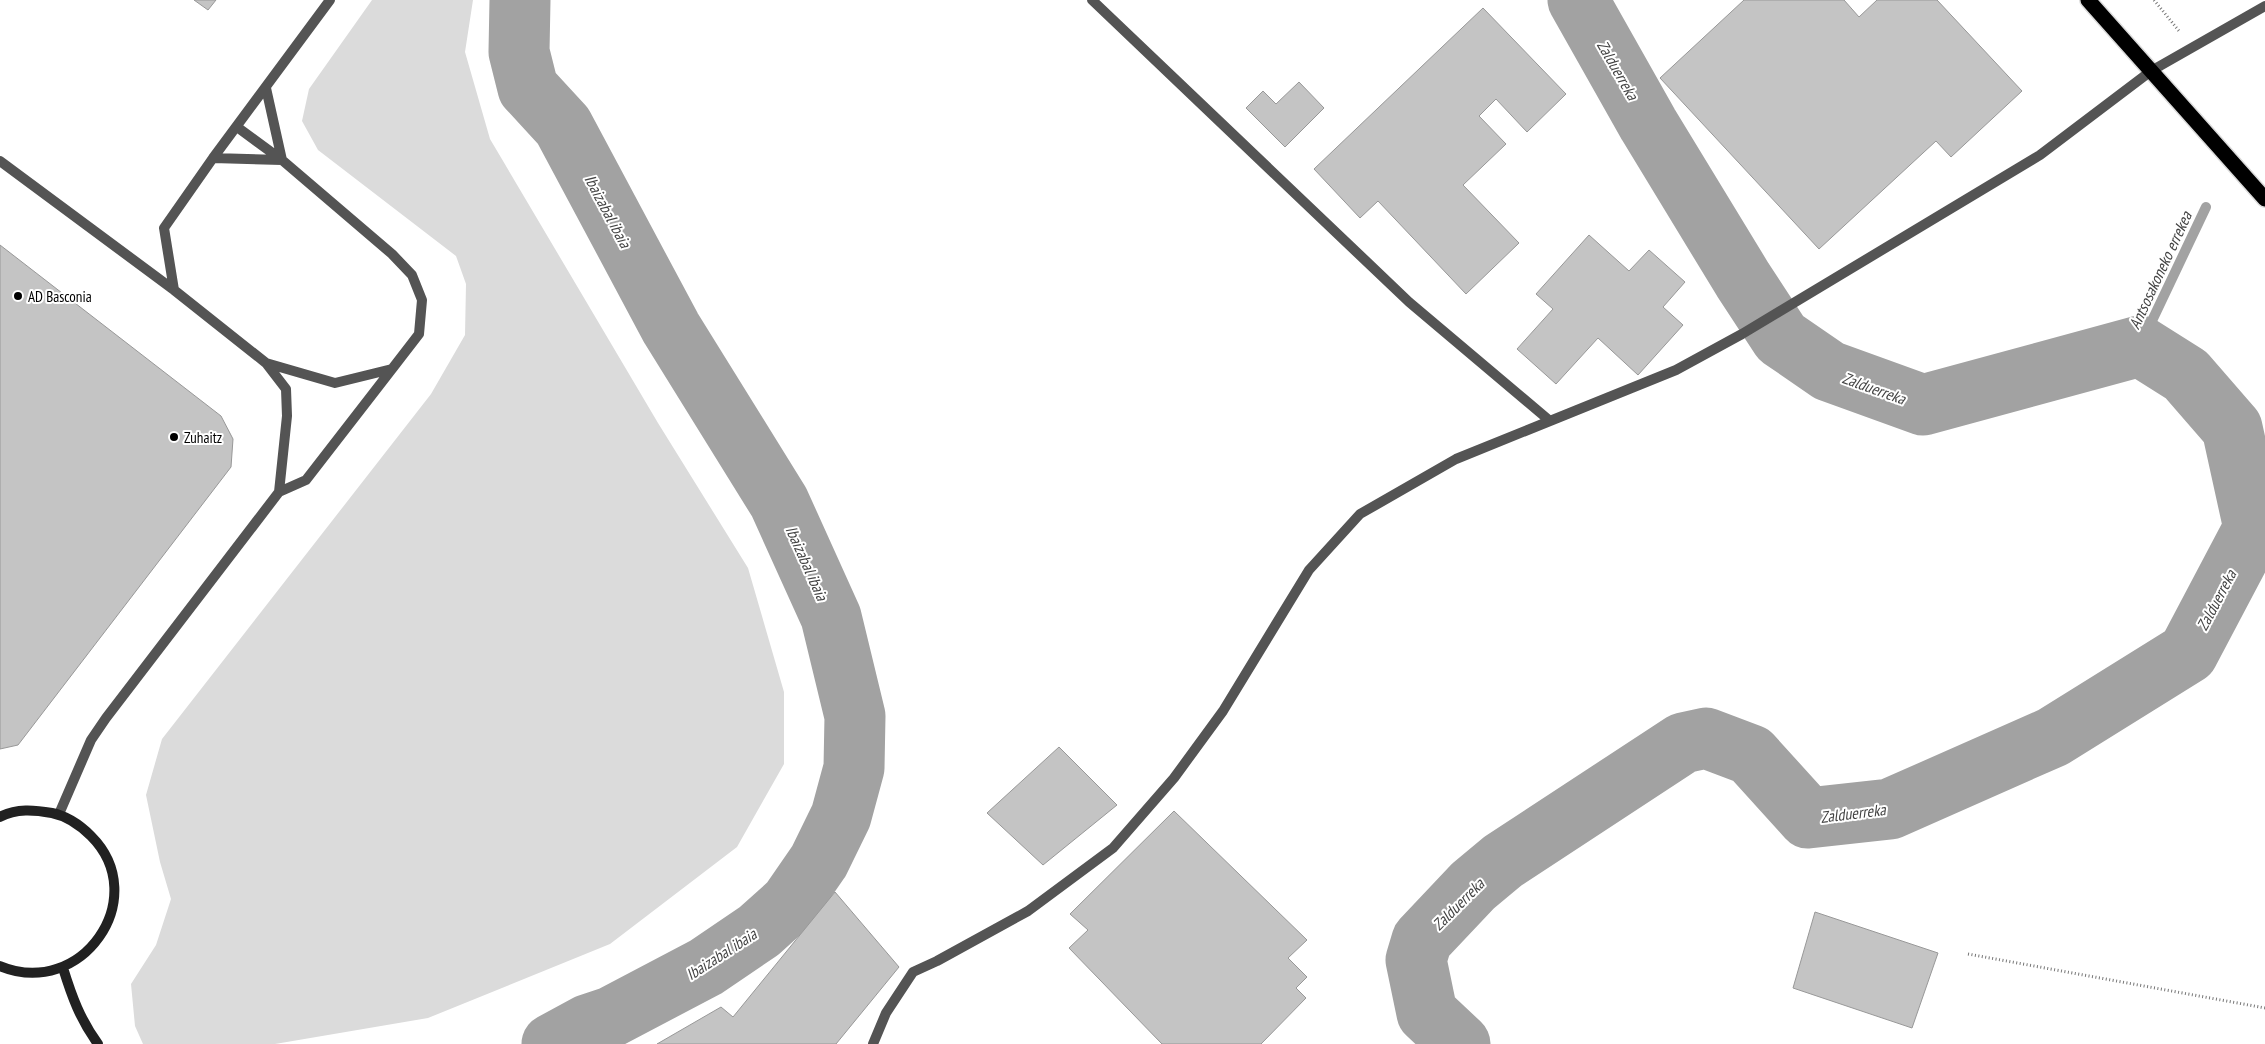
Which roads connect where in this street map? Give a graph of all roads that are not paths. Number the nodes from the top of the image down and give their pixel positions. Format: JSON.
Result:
{"nodes":[{"id":1,"x":330,"y":0,"type":"edge"},
{"id":2,"x":1092,"y":0,"type":"edge"},
{"id":3,"x":2088,"y":0,"type":"edge"},
{"id":4,"x":2265,"y":6,"type":"edge"},
{"id":5,"x":2151,"y":71,"type":"junction"},
{"id":6,"x":266,"y":88,"type":"junction"},
{"id":7,"x":237,"y":128,"type":"junction"},
{"id":8,"x":213,"y":158,"type":"junction"},
{"id":9,"x":282,"y":160,"type":"junction"},
{"id":10,"x":0,"y":161,"type":"edge"},
{"id":11,"x":2265,"y":199,"type":"edge"},
{"id":12,"x":174,"y":290,"type":"junction"},
{"id":13,"x":266,"y":363,"type":"junction"},
{"id":14,"x":392,"y":369,"type":"junction"},
{"id":15,"x":1550,"y":421,"type":"junction"},
{"id":16,"x":279,"y":492,"type":"junction"},
{"id":17,"x":2,"y":814,"type":"edge"},
{"id":18,"x":59,"y":814,"type":"junction"},
{"id":19,"x":0,"y":966,"type":"edge"},
{"id":20,"x":63,"y":968,"type":"junction"},
{"id":21,"x":98,"y":1044,"type":"edge"},
{"id":22,"x":873,"y":1044,"type":"edge"}],
"edges":[{"from":1,"to":6,"type":"street"},
{"from":2,"to":15,"type":"street"},
{"from":3,"to":5,"type":"highway"},
{"from":4,"to":5,"type":"street"},
{"from":5,"to":11,"type":"highway"},
{"from":5,"to":15,"type":"street"},
{"from":6,"to":7,"type":"street"},
{"from":6,"to":9,"type":"street"},
{"from":7,"to":8,"type":"street"},
{"from":7,"to":9,"type":"street"},
{"from":8,"to":9,"type":"street"},
{"from":8,"to":12,"type":"street"},
{"from":9,"to":14,"type":"street"},
{"from":10,"to":12,"type":"street"},
{"from":12,"to":13,"type":"street"},
{"from":13,"to":14,"type":"street"},
{"from":13,"to":16,"type":"street"},
{"from":14,"to":16,"type":"street"},
{"from":15,"to":22,"type":"street"},
{"from":16,"to":18,"type":"street"},
{"from":17,"to":18,"type":"street"},
{"from":18,"to":20,"type":"street"},
{"from":19,"to":20,"type":"street"},
{"from":20,"to":21,"type":"street"}]}
